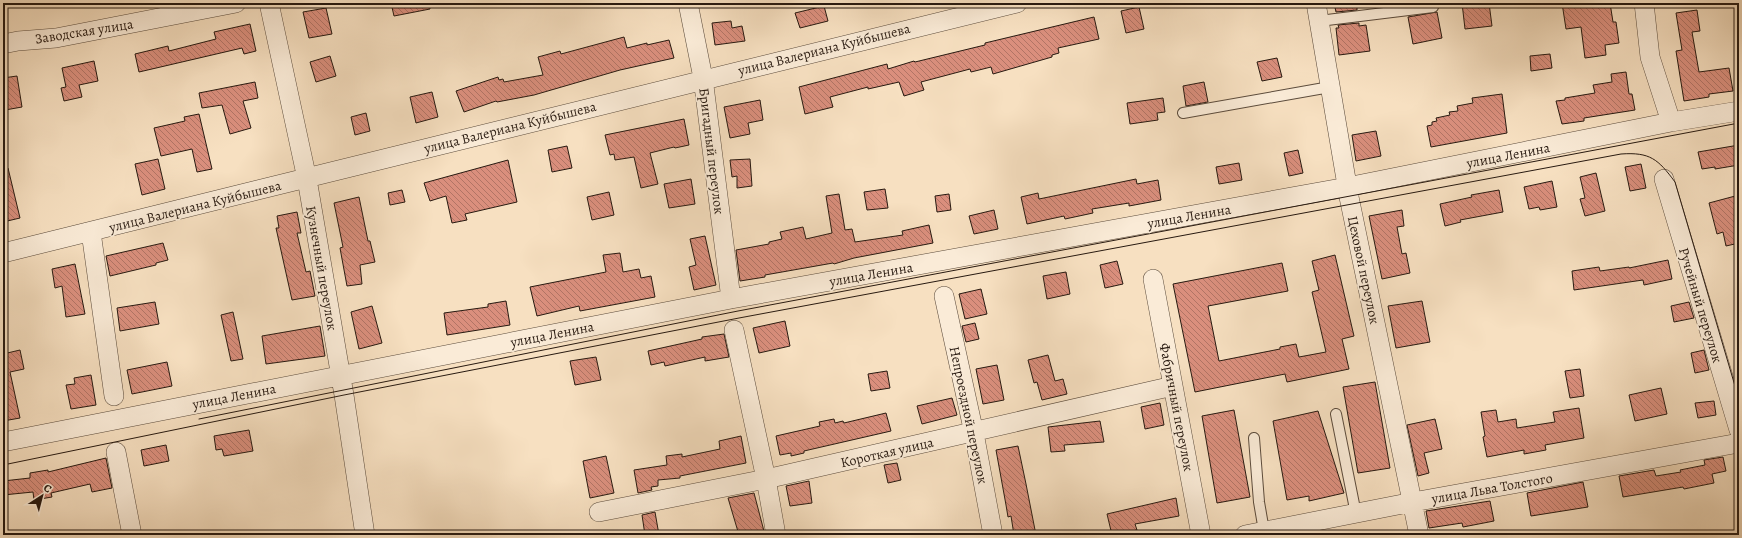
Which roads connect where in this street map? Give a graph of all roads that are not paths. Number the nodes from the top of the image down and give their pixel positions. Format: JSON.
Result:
{"nodes":[{"id":1,"x":236,"y":3,"type":"edge"},
{"id":2,"x":269,"y":3,"type":"edge"},
{"id":3,"x":688,"y":3,"type":"edge"},
{"id":4,"x":1016,"y":3,"type":"edge"},
{"id":5,"x":1644,"y":3,"type":"edge"},
{"id":6,"x":1433,"y":7,"type":"dead end"},
{"id":7,"x":1317,"y":12,"type":"edge"},
{"id":8,"x":3,"y":44,"type":"edge"},
{"id":9,"x":703,"y":78,"type":"junction"},
{"id":10,"x":1330,"y":87,"type":"junction"},
{"id":11,"x":1739,"y":110,"type":"edge"},
{"id":12,"x":1183,"y":113,"type":"dead end"},
{"id":13,"x":1671,"y":122,"type":"junction"},
{"id":14,"x":307,"y":179,"type":"junction"},
{"id":15,"x":1664,"y":179,"type":"dead end"},
{"id":16,"x":1347,"y":187,"type":"junction"},
{"id":17,"x":91,"y":232,"type":"junction"},
{"id":18,"x":3,"y":253,"type":"edge"},
{"id":19,"x":1153,"y":279,"type":"dead end"},
{"id":20,"x":944,"y":296,"type":"dead end"},
{"id":21,"x":731,"y":299,"type":"junction"},
{"id":22,"x":734,"y":330,"type":"dead end"},
{"id":23,"x":340,"y":374,"type":"junction"},
{"id":24,"x":1173,"y":386,"type":"junction"},
{"id":25,"x":114,"y":396,"type":"dead end"},
{"id":26,"x":1336,"y":414,"type":"dead end"},
{"id":27,"x":1739,"y":430,"type":"edge"},
{"id":28,"x":974,"y":433,"type":"junction"},
{"id":29,"x":1254,"y":438,"type":"dead end"},
{"id":30,"x":3,"y":442,"type":"edge"},
{"id":31,"x":1739,"y":443,"type":"edge"},
{"id":32,"x":116,"y":452,"type":"dead end"},
{"id":33,"x":766,"y":479,"type":"junction"},
{"id":34,"x":1412,"y":502,"type":"junction"},
{"id":35,"x":599,"y":512,"type":"dead end"},
{"id":36,"x":1356,"y":514,"type":"junction"},
{"id":37,"x":1264,"y":531,"type":"junction"},
{"id":38,"x":132,"y":535,"type":"edge"},
{"id":39,"x":365,"y":535,"type":"edge"},
{"id":40,"x":776,"y":535,"type":"edge"},
{"id":41,"x":993,"y":535,"type":"edge"},
{"id":42,"x":1201,"y":535,"type":"edge"},
{"id":43,"x":1245,"y":535,"type":"edge"},
{"id":44,"x":1419,"y":535,"type":"edge"}],
"edges":[{"from":1,"to":8,"type":"street","name":"Заводская улица"},
{"from":2,"to":14,"type":"street","name":"Кузнечный переулок"},
{"from":3,"to":9,"type":"street","name":"Бригадный переулок"},
{"from":4,"to":9,"type":"street","name":"улица Валериана Куйбышева"},
{"from":5,"to":13,"type":"street"},
{"from":6,"to":7,"type":"lane"},
{"from":7,"to":10,"type":"street","name":"Цеховой переулок"},
{"from":9,"to":14,"type":"street","name":"улица Валериана Куйбышева"},
{"from":9,"to":21,"type":"street","name":"Бригадный переулок"},
{"from":10,"to":12,"type":"lane"},
{"from":10,"to":16,"type":"street","name":"Цеховой переулок"},
{"from":11,"to":13,"type":"street","name":"улица Ленина"},
{"from":13,"to":16,"type":"street","name":"улица Ленина"},
{"from":14,"to":17,"type":"street","name":"улица Валериана Куйбышева"},
{"from":14,"to":23,"type":"street","name":"Кузнечный переулок"},
{"from":15,"to":27,"type":"street","name":"Ручейный переулок"},
{"from":16,"to":21,"type":"street","name":"улица Ленина"},
{"from":16,"to":34,"type":"street","name":"Цеховой переулок"},
{"from":17,"to":18,"type":"street","name":"улица Валериана Куйбышева"},
{"from":17,"to":25,"type":"street"},
{"from":19,"to":24,"type":"street","name":"Фабричный переулок"},
{"from":20,"to":28,"type":"street","name":"Непроездной переулок"},
{"from":21,"to":23,"type":"street","name":"улица Ленина"},
{"from":22,"to":33,"type":"street"},
{"from":23,"to":30,"type":"street","name":"улица Ленина"},
{"from":23,"to":39,"type":"street","name":"Кузнечный переулок"},
{"from":24,"to":28,"type":"street","name":"Короткая улица"},
{"from":24,"to":42,"type":"street","name":"Фабричный переулок"},
{"from":26,"to":36,"type":"lane"},
{"from":28,"to":33,"type":"street","name":"Короткая улица"},
{"from":28,"to":41,"type":"street","name":"Непроездной переулок"},
{"from":29,"to":37,"type":"lane"},
{"from":31,"to":34,"type":"street","name":"улица Льва Толстого"},
{"from":32,"to":38,"type":"street"},
{"from":33,"to":35,"type":"street","name":"Короткая улица"},
{"from":33,"to":40,"type":"street"},
{"from":34,"to":36,"type":"street","name":"улица Льва Толстого"},
{"from":34,"to":44,"type":"street","name":"Цеховой переулок"},
{"from":36,"to":37,"type":"street","name":"улица Льва Толстого"},
{"from":37,"to":43,"type":"street","name":"улица Льва Толстого"}]}
